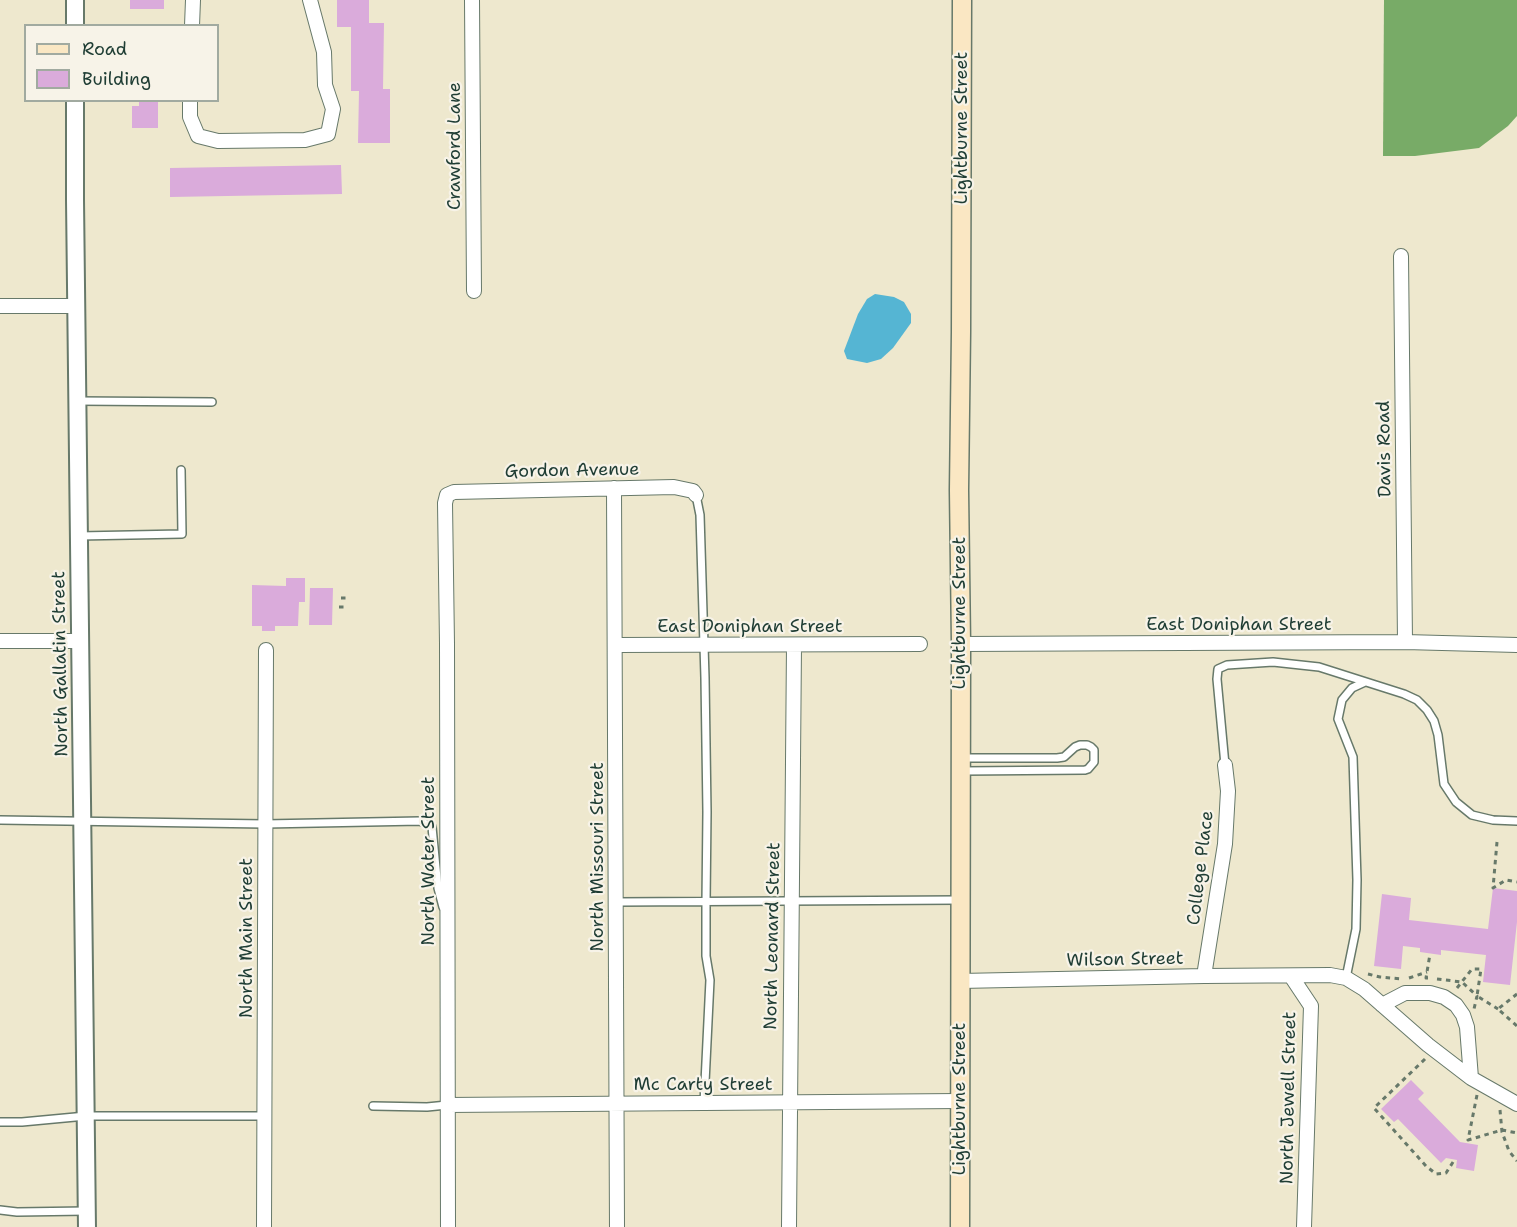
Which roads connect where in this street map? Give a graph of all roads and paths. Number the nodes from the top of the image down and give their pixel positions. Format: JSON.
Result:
{"nodes":[{"id":1,"x":75,"y":0,"type":"edge"},
{"id":2,"x":193,"y":0,"type":"edge"},
{"id":3,"x":310,"y":0,"type":"edge"},
{"id":4,"x":472,"y":0,"type":"edge"},
{"id":5,"x":962,"y":0,"type":"edge"},
{"id":6,"x":75,"y":24,"type":"edge"},
{"id":7,"x":192,"y":24,"type":"edge"},
{"id":8,"x":75,"y":102,"type":"edge"},
{"id":9,"x":190,"y":102,"type":"edge"},
{"id":10,"x":1401,"y":256,"type":"dead end"},
{"id":11,"x":474,"y":291,"type":"dead end"},
{"id":12,"x":0,"y":306,"type":"edge"},
{"id":13,"x":76,"y":306,"type":"junction"},
{"id":14,"x":77,"y":401,"type":"junction"},
{"id":15,"x":212,"y":402,"type":"dead end"},
{"id":16,"x":181,"y":471,"type":"dead end"},
{"id":17,"x":614,"y":488,"type":"junction"},
{"id":18,"x":447,"y":495,"type":"joint"},
{"id":19,"x":696,"y":495,"type":"joint"},
{"id":20,"x":79,"y":536,"type":"junction"},
{"id":21,"x":341,"y":598,"type":"dead end"},
{"id":22,"x":347,"y":598,"type":"dead end"},
{"id":23,"x":339,"y":607,"type":"dead end"},
{"id":24,"x":347,"y":607,"type":"dead end"},
{"id":25,"x":0,"y":641,"type":"edge"},
{"id":26,"x":80,"y":642,"type":"junction"},
{"id":27,"x":1405,"y":642,"type":"junction"},
{"id":28,"x":704,"y":644,"type":"junction"},
{"id":29,"x":920,"y":644,"type":"dead end"},
{"id":30,"x":961,"y":644,"type":"junction"},
{"id":31,"x":616,"y":645,"type":"junction"},
{"id":32,"x":794,"y":645,"type":"junction"},
{"id":33,"x":1517,"y":645,"type":"edge"},
{"id":34,"x":266,"y":650,"type":"dead end"},
{"id":35,"x":1365,"y":682,"type":"junction"},
{"id":36,"x":961,"y":764,"type":"junction"},
{"id":37,"x":1225,"y":765,"type":"joint"},
{"id":38,"x":0,"y":820,"type":"edge"},
{"id":39,"x":82,"y":821,"type":"junction"},
{"id":40,"x":1517,"y":821,"type":"edge"},
{"id":41,"x":266,"y":824,"type":"junction"},
{"id":42,"x":1497,"y":842,"type":"dead end"},
{"id":43,"x":1517,"y":882,"type":"edge"},
{"id":44,"x":960,"y":900,"type":"junction"},
{"id":45,"x":791,"y":901,"type":"junction"},
{"id":46,"x":616,"y":902,"type":"junction"},
{"id":47,"x":706,"y":902,"type":"junction"},
{"id":48,"x":447,"y":918,"type":"junction"},
{"id":49,"x":1427,"y":972,"type":"dead end"},
{"id":50,"x":1365,"y":974,"type":"dead end"},
{"id":51,"x":1204,"y":976,"type":"junction"},
{"id":52,"x":1291,"y":976,"type":"junction"},
{"id":53,"x":1346,"y":978,"type":"junction"},
{"id":54,"x":960,"y":981,"type":"junction"},
{"id":55,"x":1517,"y":994,"type":"edge"},
{"id":56,"x":1448,"y":1000,"type":"junction"},
{"id":57,"x":1382,"y":1005,"type":"junction"},
{"id":58,"x":1498,"y":1009,"type":"junction"},
{"id":59,"x":1517,"y":1026,"type":"edge"},
{"id":60,"x":1425,"y":1059,"type":"dead end"},
{"id":61,"x":1471,"y":1078,"type":"junction"},
{"id":62,"x":1477,"y":1094,"type":"dead end"},
{"id":63,"x":1498,"y":1094,"type":"junction"},
{"id":64,"x":960,"y":1101,"type":"junction"},
{"id":65,"x":704,"y":1103,"type":"junction"},
{"id":66,"x":789,"y":1103,"type":"junction"},
{"id":67,"x":617,"y":1104,"type":"junction"},
{"id":68,"x":1517,"y":1104,"type":"edge"},
{"id":69,"x":447,"y":1105,"type":"junction"},
{"id":70,"x":373,"y":1106,"type":"dead end"},
{"id":71,"x":86,"y":1116,"type":"junction"},
{"id":72,"x":264,"y":1116,"type":"junction"},
{"id":73,"x":0,"y":1122,"type":"edge"},
{"id":74,"x":1502,"y":1130,"type":"junction"},
{"id":75,"x":1517,"y":1133,"type":"edge"},
{"id":76,"x":1455,"y":1159,"type":"dead end"},
{"id":77,"x":1517,"y":1161,"type":"edge"},
{"id":78,"x":0,"y":1210,"type":"edge"},
{"id":79,"x":87,"y":1219,"type":"edge"},
{"id":80,"x":264,"y":1227,"type":"edge"},
{"id":81,"x":447,"y":1227,"type":"edge"},
{"id":82,"x":617,"y":1227,"type":"edge"},
{"id":83,"x":789,"y":1227,"type":"edge"},
{"id":84,"x":960,"y":1227,"type":"edge"},
{"id":85,"x":1304,"y":1227,"type":"edge"}],
"edges":[{"from":1,"to":6,"type":"street"},
{"from":2,"to":7,"type":"street"},
{"from":3,"to":9,"type":"street"},
{"from":4,"to":11,"type":"street","name":"Crawford Lane"},
{"from":5,"to":30,"type":"main road","name":"Lightburne Street"},
{"from":8,"to":13,"type":"street","name":"North Gallatin Street"},
{"from":10,"to":27,"type":"street","name":"Davis Road"},
{"from":12,"to":13,"type":"street"},
{"from":13,"to":14,"type":"street","name":"North Gallatin Street"},
{"from":14,"to":15,"type":"lane"},
{"from":14,"to":20,"type":"street","name":"North Gallatin Street"},
{"from":16,"to":20,"type":"lane"},
{"from":17,"to":18,"type":"street","name":"Gordon Avenue"},
{"from":17,"to":19,"type":"street","name":"Gordon Avenue"},
{"from":17,"to":31,"type":"street","name":"North Missouri Street"},
{"from":18,"to":48,"type":"street","name":"North Water Street"},
{"from":19,"to":28,"type":"lane"},
{"from":20,"to":26,"type":"street","name":"North Gallatin Street"},
{"from":21,"to":22,"type":"path"},
{"from":23,"to":24,"type":"path"},
{"from":25,"to":26,"type":"street"},
{"from":26,"to":39,"type":"street","name":"North Gallatin Street"},
{"from":27,"to":30,"type":"street","name":"East Doniphan Street"},
{"from":27,"to":33,"type":"street","name":"East Doniphan Street"},
{"from":28,"to":31,"type":"street","name":"East Doniphan Street"},
{"from":28,"to":32,"type":"street","name":"East Doniphan Street"},
{"from":28,"to":47,"type":"lane"},
{"from":29,"to":32,"type":"street","name":"East Doniphan Street"},
{"from":30,"to":36,"type":"main road","name":"Lightburne Street"},
{"from":31,"to":46,"type":"street","name":"North Missouri Street"},
{"from":32,"to":45,"type":"street","name":"North Leonard Street"},
{"from":34,"to":41,"type":"street","name":"North Main Street"},
{"from":35,"to":37,"type":"lane"},
{"from":35,"to":40,"type":"lane"},
{"from":35,"to":53,"type":"lane"},
{"from":36,"to":36,"type":"lane"},
{"from":36,"to":44,"type":"main road","name":"Lightburne Street"},
{"from":37,"to":51,"type":"street","name":"College Place"},
{"from":38,"to":39,"type":"lane"},
{"from":39,"to":41,"type":"lane"},
{"from":39,"to":71,"type":"street","name":"North Gallatin Street"},
{"from":41,"to":48,"type":"lane"},
{"from":41,"to":72,"type":"street","name":"North Main Street"},
{"from":42,"to":43,"type":"path"},
{"from":44,"to":45,"type":"lane"},
{"from":44,"to":54,"type":"main road","name":"Lightburne Street"},
{"from":45,"to":47,"type":"lane"},
{"from":45,"to":66,"type":"street","name":"North Leonard Street"},
{"from":46,"to":47,"type":"lane"},
{"from":46,"to":67,"type":"street","name":"North Missouri Street"},
{"from":47,"to":65,"type":"lane"},
{"from":48,"to":69,"type":"street","name":"North Water Street"},
{"from":49,"to":50,"type":"path"},
{"from":51,"to":52,"type":"street","name":"Wilson Street"},
{"from":51,"to":54,"type":"street","name":"Wilson Street"},
{"from":52,"to":53,"type":"street","name":"Wilson Street"},
{"from":52,"to":85,"type":"street","name":"North Jewell Street"},
{"from":53,"to":57,"type":"street"},
{"from":54,"to":64,"type":"main road","name":"Lightburne Street"},
{"from":55,"to":58,"type":"path"},
{"from":56,"to":57,"type":"street"},
{"from":56,"to":58,"type":"path"},
{"from":56,"to":61,"type":"street"},
{"from":57,"to":61,"type":"street"},
{"from":58,"to":59,"type":"path"},
{"from":60,"to":76,"type":"path"},
{"from":61,"to":63,"type":"street"},
{"from":62,"to":74,"type":"path"},
{"from":63,"to":68,"type":"street"},
{"from":63,"to":74,"type":"path"},
{"from":64,"to":66,"type":"street","name":"Mc Carty Street"},
{"from":64,"to":84,"type":"main road","name":"Lightburne Street"},
{"from":65,"to":66,"type":"street","name":"Mc Carty Street"},
{"from":65,"to":67,"type":"street","name":"Mc Carty Street"},
{"from":66,"to":83,"type":"street","name":"North Leonard Street"},
{"from":67,"to":69,"type":"street","name":"Mc Carty Street"},
{"from":67,"to":82,"type":"street","name":"North Missouri Street"},
{"from":69,"to":70,"type":"lane"},
{"from":69,"to":81,"type":"street","name":"North Water Street"},
{"from":71,"to":72,"type":"lane"},
{"from":71,"to":73,"type":"lane"},
{"from":71,"to":79,"type":"street","name":"North Gallatin Street"},
{"from":72,"to":80,"type":"street","name":"North Main Street"},
{"from":74,"to":75,"type":"path"},
{"from":74,"to":77,"type":"path"},
{"from":78,"to":79,"type":"lane"}]}
